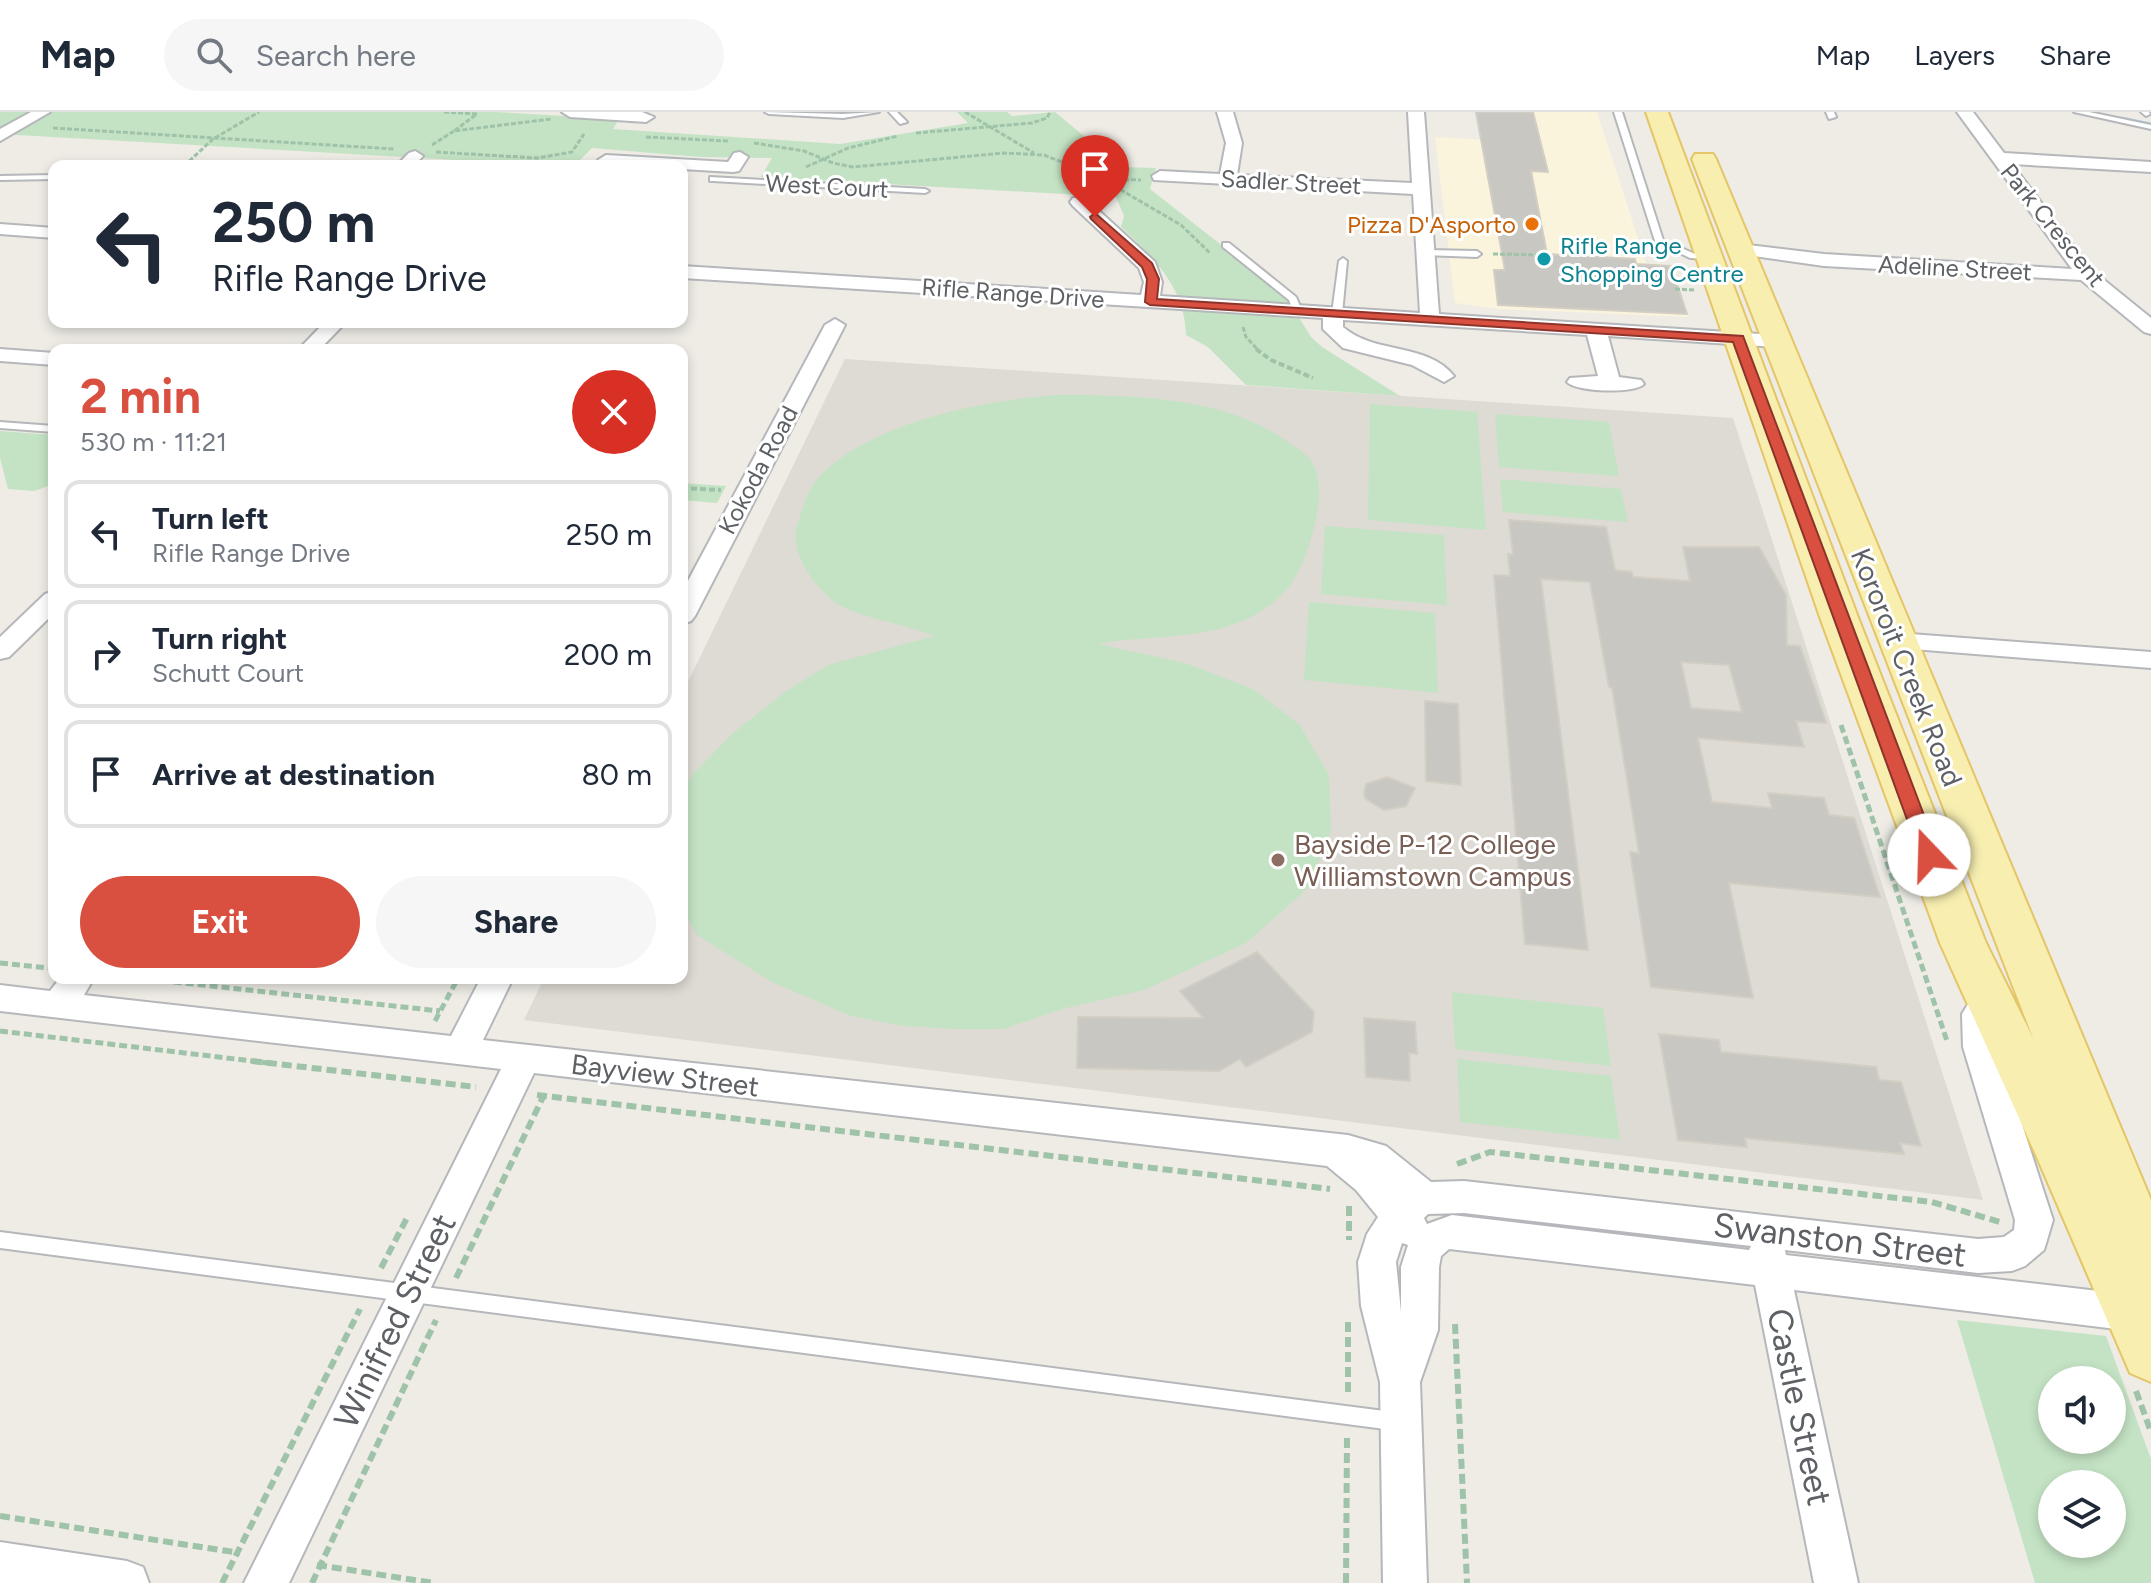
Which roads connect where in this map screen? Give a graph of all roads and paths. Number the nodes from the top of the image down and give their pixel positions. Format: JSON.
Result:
{"nodes":[{"id":1,"x":42,"y":112,"type":"edge"},
{"id":2,"x":259,"y":112,"type":"edge"},
{"id":3,"x":570,"y":112,"type":"edge"},
{"id":4,"x":769,"y":112,"type":"edge"},
{"id":5,"x":875,"y":112,"type":"edge"},
{"id":6,"x":893,"y":112,"type":"edge"},
{"id":7,"x":965,"y":112,"type":"edge"},
{"id":8,"x":1050,"y":112,"type":"edge"},
{"id":9,"x":1225,"y":112,"type":"edge"},
{"id":10,"x":1416,"y":112,"type":"edge"},
{"id":11,"x":1618,"y":112,"type":"edge"},
{"id":12,"x":1657,"y":112,"type":"edge"},
{"id":13,"x":1685,"y":112,"type":"edge"},
{"id":14,"x":1965,"y":112,"type":"edge"},
{"id":15,"x":2078,"y":112,"type":"edge"},
{"id":16,"x":816,"y":113,"type":"edge"},
{"id":17,"x":648,"y":114,"type":"edge"},
{"id":18,"x":903,"y":122,"type":"dead end"},
{"id":19,"x":19,"y":125,"type":"junction"},
{"id":20,"x":2151,"y":127,"type":"edge"},
{"id":21,"x":992,"y":128,"type":"junction"},
{"id":22,"x":454,"y":131,"type":"dead end"},
{"id":23,"x":914,"y":133,"type":"dead end"},
{"id":24,"x":584,"y":134,"type":"dead end"},
{"id":25,"x":902,"y":135,"type":"dead end"},
{"id":26,"x":0,"y":136,"type":"edge"},
{"id":27,"x":213,"y":139,"type":"junction"},
{"id":28,"x":613,"y":153,"type":"edge"},
{"id":29,"x":1035,"y":153,"type":"dead end"},
{"id":30,"x":407,"y":157,"type":"edge"},
{"id":31,"x":740,"y":157,"type":"dead end"},
{"id":32,"x":1998,"y":158,"type":"junction"},
{"id":33,"x":190,"y":160,"type":"edge"},
{"id":34,"x":648,"y":160,"type":"edge"},
{"id":35,"x":2151,"y":167,"type":"edge"},
{"id":36,"x":688,"y":168,"type":"edge"},
{"id":37,"x":800,"y":170,"type":"dead end"},
{"id":38,"x":722,"y":175,"type":"junction"},
{"id":39,"x":1160,"y":176,"type":"dead end"},
{"id":40,"x":48,"y":177,"type":"edge"},
{"id":41,"x":0,"y":178,"type":"edge"},
{"id":42,"x":1102,"y":179,"type":"dead end"},
{"id":43,"x":1228,"y":179,"type":"junction"},
{"id":44,"x":1141,"y":180,"type":"dead end"},
{"id":45,"x":1421,"y":189,"type":"junction"},
{"id":46,"x":925,"y":191,"type":"dead end"},
{"id":47,"x":1079,"y":202,"type":"dead end"},
{"id":48,"x":1120,"y":214,"type":"dead end"},
{"id":49,"x":1095,"y":217,"type":"junction"},
{"id":50,"x":0,"y":229,"type":"edge"},
{"id":51,"x":48,"y":233,"type":"edge"},
{"id":52,"x":1226,"y":245,"type":"dead end"},
{"id":53,"x":1584,"y":245,"type":"dead end"},
{"id":54,"x":1426,"y":253,"type":"junction"},
{"id":55,"x":1477,"y":254,"type":"dead end"},
{"id":56,"x":1503,"y":254,"type":"dead end"},
{"id":57,"x":1544,"y":255,"type":"dead end"},
{"id":58,"x":1587,"y":258,"type":"dead end"},
{"id":59,"x":1725,"y":259,"type":"junction"},
{"id":60,"x":1343,"y":261,"type":"dead end"},
{"id":61,"x":688,"y":272,"type":"edge"},
{"id":62,"x":2086,"y":275,"type":"junction"},
{"id":63,"x":1675,"y":289,"type":"dead end"},
{"id":64,"x":1695,"y":291,"type":"junction"},
{"id":65,"x":1150,"y":302,"type":"junction"},
{"id":66,"x":1297,"y":311,"type":"junction"},
{"id":67,"x":1335,"y":314,"type":"junction"},
{"id":68,"x":1430,"y":319,"type":"junction"},
{"id":69,"x":835,"y":325,"type":"dead end"},
{"id":70,"x":330,"y":328,"type":"edge"},
{"id":71,"x":2151,"y":328,"type":"edge"},
{"id":72,"x":1596,"y":330,"type":"junction"},
{"id":73,"x":1742,"y":339,"type":"junction"},
{"id":74,"x":314,"y":344,"type":"edge"},
{"id":75,"x":0,"y":355,"type":"edge"},
{"id":76,"x":48,"y":359,"type":"edge"},
{"id":77,"x":1438,"y":366,"type":"dead end"},
{"id":78,"x":1577,"y":382,"type":"dead end"},
{"id":79,"x":1610,"y":383,"type":"junction"},
{"id":80,"x":1634,"y":384,"type":"dead end"},
{"id":81,"x":0,"y":425,"type":"edge"},
{"id":82,"x":48,"y":429,"type":"edge"},
{"id":83,"x":688,"y":488,"type":"edge"},
{"id":84,"x":726,"y":490,"type":"dead end"},
{"id":85,"x":48,"y":605,"type":"edge"},
{"id":86,"x":688,"y":605,"type":"edge"},
{"id":87,"x":1897,"y":641,"type":"junction"},
{"id":88,"x":0,"y":651,"type":"edge"},
{"id":89,"x":2151,"y":660,"type":"edge"},
{"id":90,"x":1840,"y":721,"type":"dead end"},
{"id":91,"x":0,"y":963,"type":"edge"},
{"id":92,"x":48,"y":968,"type":"edge"},
{"id":93,"x":193,"y":984,"type":"edge"},
{"id":94,"x":455,"y":984,"type":"edge"},
{"id":95,"x":494,"y":984,"type":"edge"},
{"id":96,"x":1999,"y":984,"type":"junction"},
{"id":97,"x":68,"y":991,"type":"edge"},
{"id":98,"x":0,"y":998,"type":"edge"},
{"id":99,"x":440,"y":1011,"type":"junction"},
{"id":100,"x":0,"y":1031,"type":"edge"},
{"id":101,"x":421,"y":1047,"type":"junction"},
{"id":102,"x":1949,"y":1047,"type":"dead end"},
{"id":103,"x":460,"y":1051,"type":"junction"},
{"id":104,"x":513,"y":1083,"type":"junction"},
{"id":105,"x":467,"y":1101,"type":"dead end"},
{"id":106,"x":1457,"y":1164,"type":"dead end"},
{"id":107,"x":1333,"y":1189,"type":"dead end"},
{"id":108,"x":1349,"y":1191,"type":"dead end"},
{"id":109,"x":412,"y":1207,"type":"dead end"},
{"id":110,"x":1412,"y":1207,"type":"junction"},
{"id":111,"x":2003,"y":1210,"type":"dead end"},
{"id":112,"x":0,"y":1240,"type":"edge"},
{"id":113,"x":1426,"y":1247,"type":"junction"},
{"id":114,"x":1766,"y":1250,"type":"junction"},
{"id":115,"x":1349,"y":1251,"type":"dead end"},
{"id":116,"x":2151,"y":1266,"type":"edge"},
{"id":117,"x":371,"y":1287,"type":"junction"},
{"id":118,"x":428,"y":1296,"type":"junction"},
{"id":119,"x":1348,"y":1311,"type":"dead end"},
{"id":120,"x":1455,"y":1315,"type":"dead end"},
{"id":121,"x":2139,"y":1348,"type":"edge"},
{"id":122,"x":1401,"y":1402,"type":"junction"},
{"id":123,"x":1347,"y":1416,"type":"junction"},
{"id":124,"x":2151,"y":1432,"type":"edge"},
{"id":125,"x":0,"y":1516,"type":"edge"},
{"id":126,"x":237,"y":1553,"type":"junction"},
{"id":127,"x":0,"y":1564,"type":"edge"},
{"id":128,"x":320,"y":1566,"type":"junction"},
{"id":129,"x":272,"y":1571,"type":"edge"},
{"id":130,"x":127,"y":1583,"type":"edge"},
{"id":131,"x":222,"y":1583,"type":"edge"},
{"id":132,"x":312,"y":1583,"type":"edge"},
{"id":133,"x":434,"y":1583,"type":"edge"},
{"id":134,"x":1346,"y":1583,"type":"edge"},
{"id":135,"x":1405,"y":1583,"type":"edge"},
{"id":136,"x":1467,"y":1583,"type":"edge"},
{"id":137,"x":1836,"y":1583,"type":"edge"}],
"edges":[{"from":1,"to":19,"type":"street"},
{"from":2,"to":27,"type":"path"},
{"from":3,"to":17,"type":"street"},
{"from":4,"to":16,"type":"lane"},
{"from":5,"to":16,"type":"lane"},
{"from":6,"to":18,"type":"lane"},
{"from":7,"to":21,"type":"path"},
{"from":8,"to":21,"type":"path"},
{"from":9,"to":43,"type":"street"},
{"from":10,"to":45,"type":"street"},
{"from":11,"to":59,"type":"lane"},
{"from":12,"to":59,"type":"main road","name":"Kororoit Creek Road"},
{"from":13,"to":59,"type":"main road","name":"Kororoit Creek Road"},
{"from":14,"to":32,"type":"street","name":"Park Crescent"},
{"from":15,"to":20,"type":"lane"},
{"from":17,"to":28,"type":"street"},
{"from":19,"to":26,"type":"street"},
{"from":19,"to":27,"type":"path"},
{"from":21,"to":23,"type":"path"},
{"from":21,"to":29,"type":"path"},
{"from":22,"to":24,"type":"path"},
{"from":25,"to":37,"type":"path"},
{"from":27,"to":30,"type":"path"},
{"from":27,"to":33,"type":"path"},
{"from":28,"to":34,"type":"street","name":"West Court"},
{"from":31,"to":38,"type":"street","name":"West Court"},
{"from":32,"to":35,"type":"street"},
{"from":32,"to":62,"type":"street","name":"Park Crescent"},
{"from":36,"to":38,"type":"street","name":"West Court"},
{"from":38,"to":46,"type":"lane","name":"West Court"},
{"from":39,"to":43,"type":"street","name":"Sadler Street"},
{"from":40,"to":41,"type":"lane"},
{"from":42,"to":44,"type":"path"},
{"from":43,"to":45,"type":"street","name":"Sadler Street"},
{"from":45,"to":54,"type":"street"},
{"from":47,"to":49,"type":"street"},
{"from":48,"to":49,"type":"street"},
{"from":49,"to":65,"type":"street"},
{"from":50,"to":51,"type":"street"},
{"from":52,"to":66,"type":"lane"},
{"from":53,"to":58,"type":"path"},
{"from":54,"to":55,"type":"lane"},
{"from":54,"to":68,"type":"street"},
{"from":56,"to":57,"type":"path"},
{"from":59,"to":62,"type":"street","name":"Adeline Street"},
{"from":59,"to":64,"type":"path"},
{"from":59,"to":73,"type":"main road","name":"Kororoit Creek Road"},
{"from":60,"to":67,"type":"lane"},
{"from":61,"to":65,"type":"street","name":"Rifle Range Drive"},
{"from":62,"to":71,"type":"street","name":"Park Crescent"},
{"from":63,"to":64,"type":"path"},
{"from":64,"to":73,"type":"path"},
{"from":65,"to":66,"type":"street","name":"Rifle Range Drive"},
{"from":66,"to":67,"type":"street","name":"Rifle Range Drive"},
{"from":67,"to":68,"type":"street","name":"Rifle Range Drive"},
{"from":67,"to":77,"type":"street"},
{"from":68,"to":72,"type":"street","name":"Rifle Range Drive"},
{"from":69,"to":86,"type":"street","name":"Kokoda Road"},
{"from":70,"to":74,"type":"street"},
{"from":72,"to":73,"type":"street","name":"Rifle Range Drive"},
{"from":72,"to":79,"type":"street"},
{"from":73,"to":87,"type":"main road","name":"Kororoit Creek Road"},
{"from":73,"to":96,"type":"main road","name":"Kororoit Creek Road"},
{"from":75,"to":76,"type":"street"},
{"from":78,"to":79,"type":"street"},
{"from":79,"to":80,"type":"street"},
{"from":81,"to":82,"type":"lane"},
{"from":83,"to":84,"type":"path"},
{"from":85,"to":88,"type":"street"},
{"from":87,"to":89,"type":"street"},
{"from":87,"to":96,"type":"main road","name":"Kororoit Creek Road"},
{"from":90,"to":102,"type":"path"},
{"from":91,"to":92,"type":"path"},
{"from":93,"to":99,"type":"path"},
{"from":94,"to":99,"type":"path"},
{"from":95,"to":103,"type":"street"},
{"from":96,"to":114,"type":"street","name":"Swanston Street"},
{"from":96,"to":116,"type":"main road","name":"Kororoit Creek Road"},
{"from":96,"to":121,"type":"main road","name":"Kororoit Creek Road"},
{"from":97,"to":98,"type":"street","name":"Bayview Street"},
{"from":97,"to":101,"type":"street","name":"Bayview Street"},
{"from":99,"to":101,"type":"path"},
{"from":100,"to":104,"type":"path"},
{"from":101,"to":103,"type":"street","name":"Bayview Street"},
{"from":103,"to":104,"type":"street","name":"Bayview Street"},
{"from":104,"to":105,"type":"path"},
{"from":104,"to":107,"type":"path"},
{"from":104,"to":110,"type":"street","name":"Bayview Street"},
{"from":104,"to":118,"type":"street","name":"Winifred Street"},
{"from":104,"to":118,"type":"path"},
{"from":106,"to":111,"type":"path"},
{"from":108,"to":115,"type":"path"},
{"from":109,"to":117,"type":"path"},
{"from":110,"to":113,"type":"street","name":"Bayview Street"},
{"from":110,"to":114,"type":"street","name":"Swanston Street"},
{"from":110,"to":122,"type":"street"},
{"from":112,"to":117,"type":"lane"},
{"from":113,"to":114,"type":"street","name":"Swanston Street"},
{"from":113,"to":122,"type":"street"},
{"from":114,"to":121,"type":"street","name":"Swanston Street"},
{"from":114,"to":137,"type":"street","name":"Castle Street"},
{"from":117,"to":118,"type":"lane"},
{"from":117,"to":126,"type":"path"},
{"from":118,"to":123,"type":"lane"},
{"from":118,"to":128,"type":"path"},
{"from":118,"to":129,"type":"street","name":"Winifred Street"},
{"from":119,"to":123,"type":"path"},
{"from":120,"to":136,"type":"path"},
{"from":121,"to":124,"type":"path"},
{"from":122,"to":123,"type":"lane"},
{"from":122,"to":135,"type":"street"},
{"from":123,"to":134,"type":"path"},
{"from":125,"to":126,"type":"path"},
{"from":126,"to":129,"type":"path"},
{"from":126,"to":131,"type":"path"},
{"from":127,"to":130,"type":"street"},
{"from":128,"to":129,"type":"path"},
{"from":128,"to":132,"type":"path"},
{"from":128,"to":133,"type":"path"}]}
